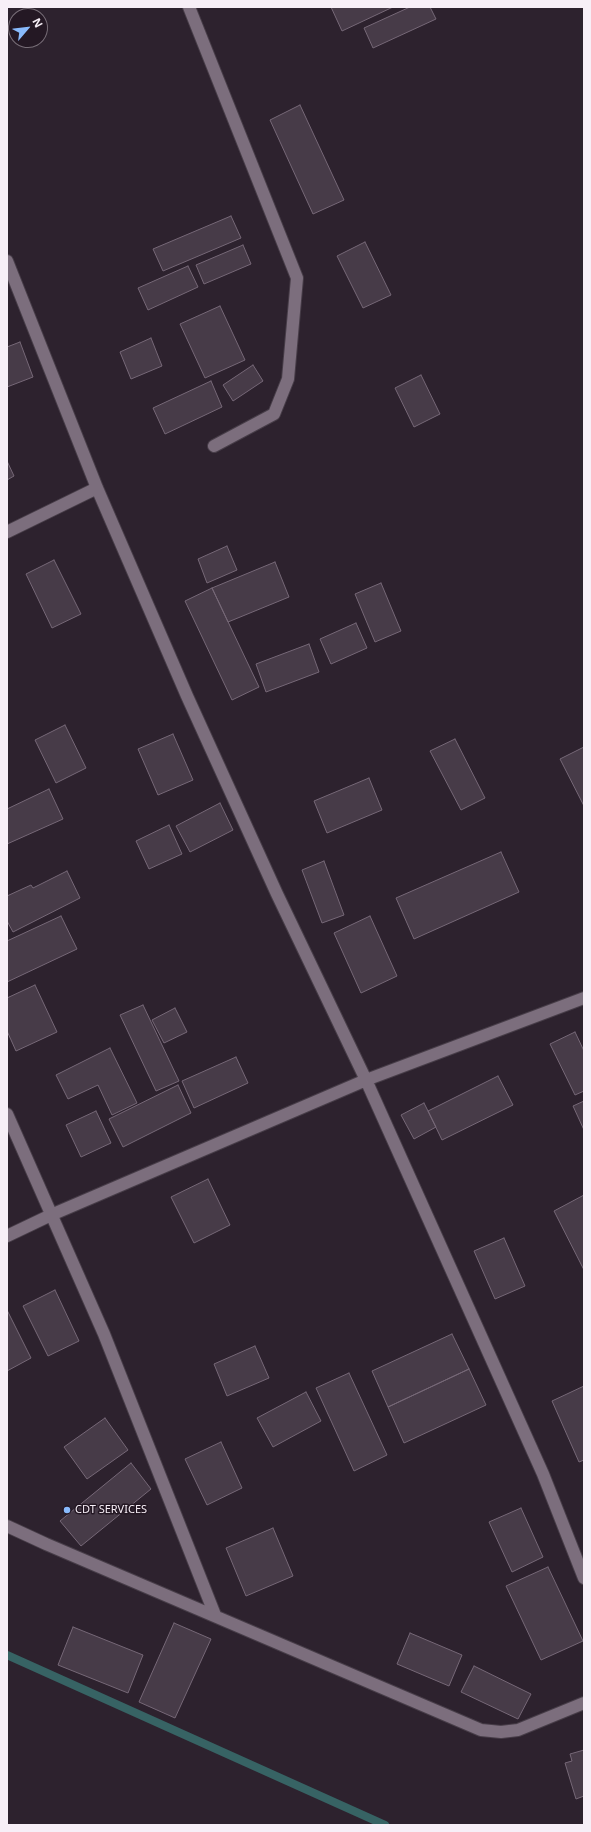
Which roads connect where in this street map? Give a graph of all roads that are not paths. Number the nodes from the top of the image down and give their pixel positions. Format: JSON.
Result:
{"nodes":[{"id":1,"x":189,"y":7,"type":"edge"},
{"id":2,"x":7,"y":261,"type":"edge"},
{"id":3,"x":214,"y":446,"type":"dead end"},
{"id":4,"x":97,"y":488,"type":"junction"},
{"id":5,"x":7,"y":532,"type":"edge"},
{"id":6,"x":584,"y":998,"type":"edge"},
{"id":7,"x":366,"y":1080,"type":"junction"},
{"id":8,"x":7,"y":1114,"type":"edge"},
{"id":9,"x":51,"y":1215,"type":"junction"},
{"id":10,"x":7,"y":1236,"type":"edge"},
{"id":11,"x":7,"y":1526,"type":"edge"},
{"id":12,"x":584,"y":1578,"type":"edge"},
{"id":13,"x":215,"y":1615,"type":"junction"},
{"id":14,"x":584,"y":1703,"type":"edge"}],
"edges":[{"from":1,"to":3,"type":"street"},
{"from":2,"to":4,"type":"street"},
{"from":4,"to":5,"type":"street"},
{"from":4,"to":7,"type":"street"},
{"from":6,"to":7,"type":"street"},
{"from":7,"to":9,"type":"street"},
{"from":7,"to":12,"type":"street"},
{"from":8,"to":9,"type":"street"},
{"from":9,"to":10,"type":"street"},
{"from":9,"to":13,"type":"street"},
{"from":11,"to":13,"type":"street"},
{"from":13,"to":14,"type":"street"}]}
